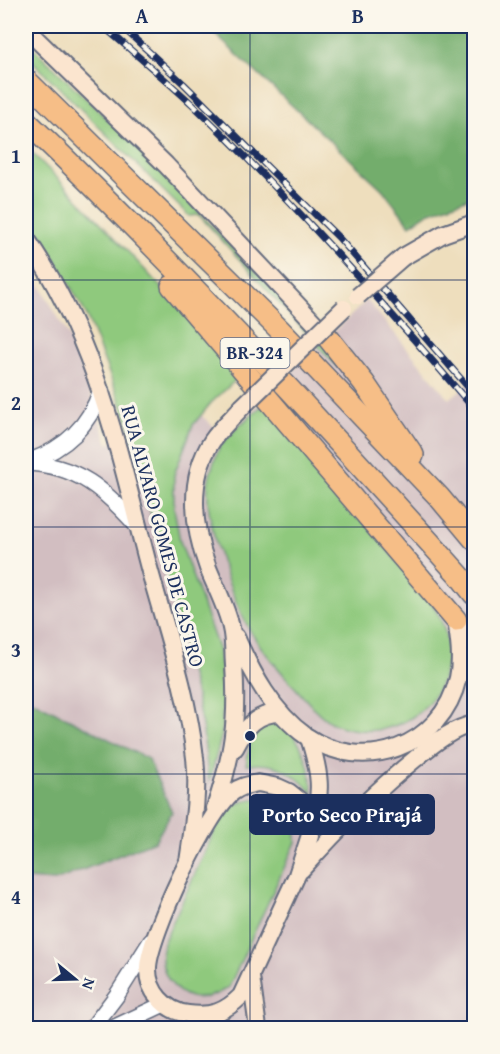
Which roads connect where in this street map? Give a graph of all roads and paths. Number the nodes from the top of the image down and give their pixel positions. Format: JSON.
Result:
{"nodes":[{"id":1,"x":26,"y":29,"type":"edge"},
{"id":2,"x":26,"y":80,"type":"edge"},
{"id":3,"x":26,"y":121,"type":"edge"},
{"id":4,"x":77,"y":170,"type":"junction"},
{"id":5,"x":474,"y":223,"type":"edge"},
{"id":6,"x":26,"y":238,"type":"edge"},
{"id":7,"x":325,"y":334,"type":"joint"},
{"id":8,"x":101,"y":390,"type":"junction"},
{"id":9,"x":26,"y":463,"type":"edge"},
{"id":10,"x":439,"y":496,"type":"junction"},
{"id":11,"x":138,"y":527,"type":"junction"},
{"id":12,"x":474,"y":539,"type":"edge"},
{"id":13,"x":474,"y":594,"type":"edge"},
{"id":14,"x":456,"y":620,"type":"junction"},
{"id":15,"x":231,"y":628,"type":"junction"},
{"id":16,"x":474,"y":646,"type":"edge"},
{"id":17,"x":280,"y":713,"type":"junction"},
{"id":18,"x":474,"y":724,"type":"edge"},
{"id":19,"x":309,"y":738,"type":"junction"},
{"id":20,"x":230,"y":759,"type":"junction"},
{"id":21,"x":212,"y":816,"type":"junction"},
{"id":22,"x":310,"y":835,"type":"junction"},
{"id":23,"x":188,"y":862,"type":"junction"},
{"id":24,"x":297,"y":875,"type":"junction"},
{"id":25,"x":158,"y":931,"type":"junction"},
{"id":26,"x":251,"y":977,"type":"junction"},
{"id":27,"x":164,"y":1004,"type":"junction"},
{"id":28,"x":208,"y":1022,"type":"edge"},
{"id":29,"x":92,"y":1029,"type":"edge"},
{"id":30,"x":113,"y":1029,"type":"edge"},
{"id":31,"x":258,"y":1029,"type":"edge"}],
"edges":[{"from":1,"to":7,"type":"main road"},
{"from":2,"to":10,"type":"highway","number":"BR-324"},
{"from":3,"to":4,"type":"highway","number":"BR-324"},
{"from":4,"to":13,"type":"highway","number":"BR-324"},
{"from":4,"to":14,"type":"highway"},
{"from":5,"to":15,"type":"main road","bridge":true},
{"from":6,"to":8,"type":"main road","name":"RUA ALVARO GOMES DE CASTRO"},
{"from":7,"to":10,"type":"highway"},
{"from":8,"to":9,"type":"street"},
{"from":8,"to":11,"type":"main road","name":"RUA ALVARO GOMES DE CASTRO"},
{"from":9,"to":11,"type":"street"},
{"from":10,"to":12,"type":"highway","number":"BR-324"},
{"from":11,"to":23,"type":"main road","name":"RUA ALVARO GOMES DE CASTRO"},
{"from":14,"to":16,"type":"main road"},
{"from":14,"to":19,"type":"main road"},
{"from":15,"to":17,"type":"main road"},
{"from":15,"to":20,"type":"main road"},
{"from":17,"to":19,"type":"main road"},
{"from":17,"to":20,"type":"main road"},
{"from":18,"to":24,"type":"main road"},
{"from":19,"to":22,"type":"main road"},
{"from":20,"to":21,"type":"main road"},
{"from":21,"to":22,"type":"main road"},
{"from":21,"to":23,"type":"main road"},
{"from":22,"to":24,"type":"main road"},
{"from":23,"to":25,"type":"main road"},
{"from":24,"to":26,"type":"main road"},
{"from":25,"to":27,"type":"main road"},
{"from":25,"to":29,"type":"street"},
{"from":26,"to":28,"type":"main road"},
{"from":26,"to":31,"type":"main road"},
{"from":27,"to":28,"type":"main road"},
{"from":27,"to":30,"type":"street"}]}
